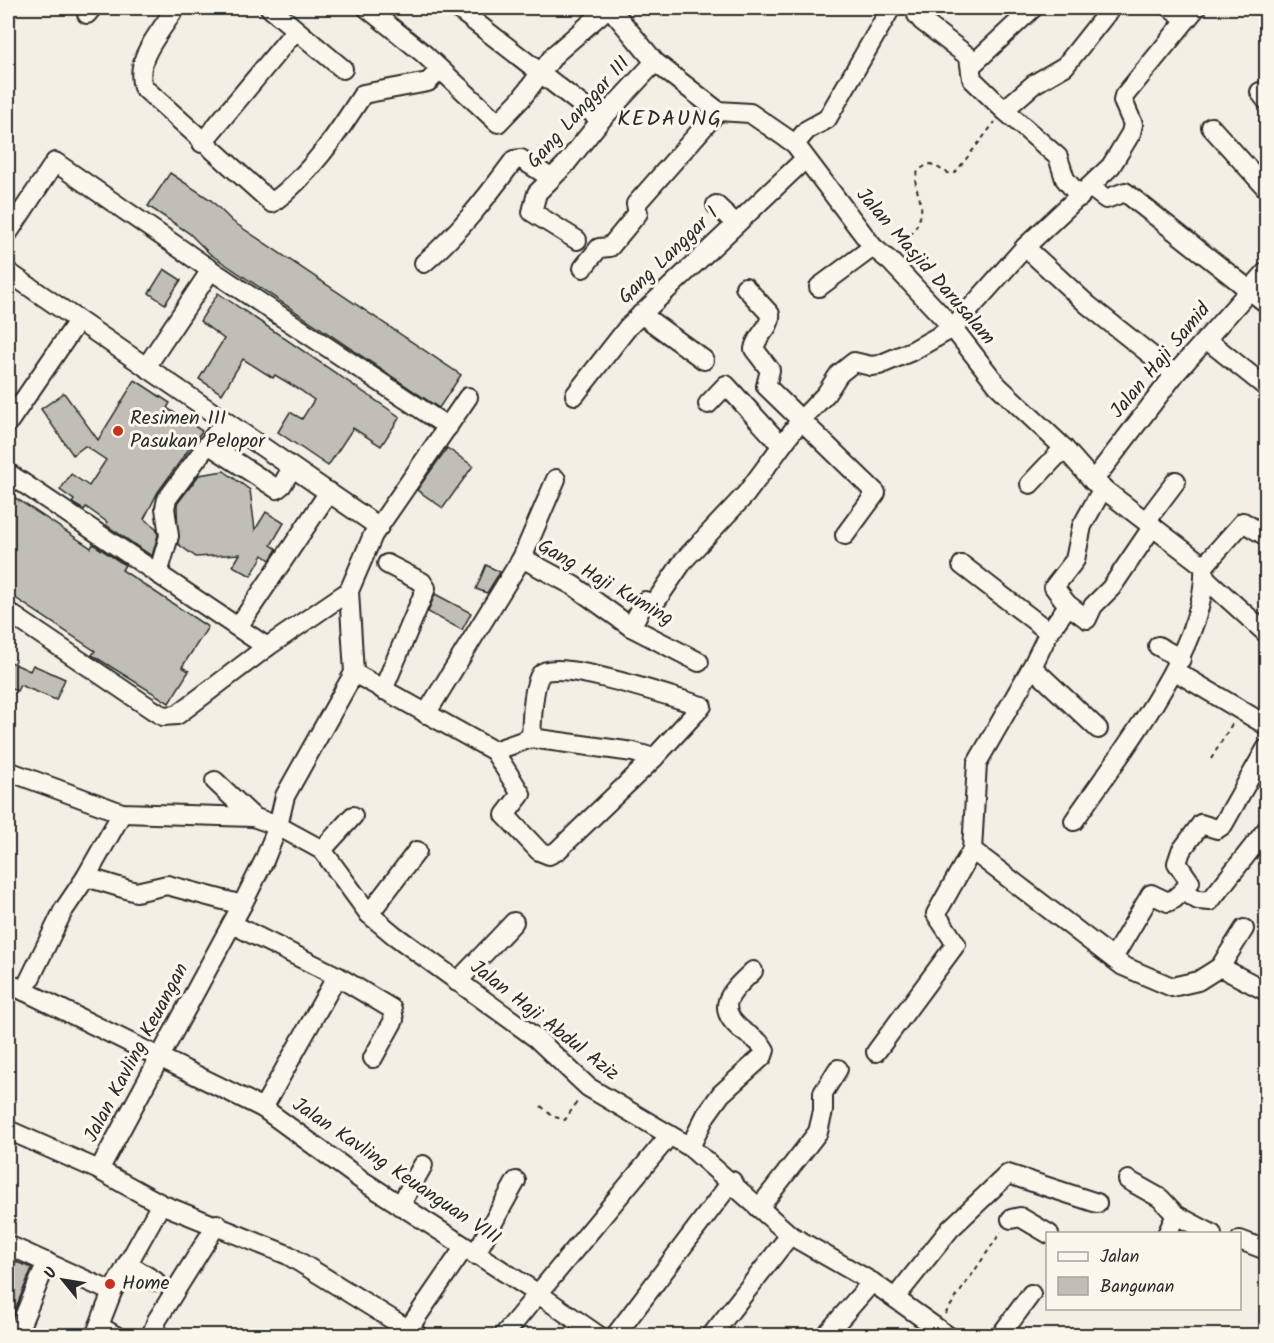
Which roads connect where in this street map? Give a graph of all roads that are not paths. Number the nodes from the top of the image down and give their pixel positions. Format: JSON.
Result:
{"nodes":[{"id":1,"x":176,"y":8,"type":"edge"},
{"id":2,"x":270,"y":8,"type":"edge"},
{"id":3,"x":368,"y":8,"type":"edge"},
{"id":4,"x":457,"y":8,"type":"edge"},
{"id":5,"x":891,"y":8,"type":"edge"},
{"id":6,"x":919,"y":8,"type":"edge"},
{"id":7,"x":1033,"y":8,"type":"edge"},
{"id":8,"x":1111,"y":8,"type":"edge"},
{"id":9,"x":615,"y":10,"type":"edge"},
{"id":10,"x":1184,"y":11,"type":"edge"},
{"id":11,"x":295,"y":31,"type":"junction"},
{"id":12,"x":655,"y":63,"type":"junction"},
{"id":13,"x":972,"y":65,"type":"junction"},
{"id":14,"x":343,"y":69,"type":"dead end"},
{"id":15,"x":440,"y":70,"type":"junction"},
{"id":16,"x":540,"y":74,"type":"junction"},
{"id":17,"x":1004,"y":110,"type":"junction"},
{"id":18,"x":718,"y":111,"type":"junction"},
{"id":19,"x":601,"y":120,"type":"junction"},
{"id":20,"x":1211,"y":127,"type":"dead end"},
{"id":21,"x":202,"y":143,"type":"junction"},
{"id":22,"x":795,"y":144,"type":"junction"},
{"id":23,"x":805,"y":159,"type":"junction"},
{"id":24,"x":551,"y":178,"type":"junction"},
{"id":25,"x":1266,"y":188,"type":"edge"},
{"id":26,"x":1085,"y":192,"type":"junction"},
{"id":27,"x":717,"y":205,"type":"dead end"},
{"id":28,"x":736,"y":224,"type":"junction"},
{"id":29,"x":8,"y":233,"type":"edge"},
{"id":30,"x":577,"y":240,"type":"dead end"},
{"id":31,"x":873,"y":247,"type":"junction"},
{"id":32,"x":1025,"y":247,"type":"junction"},
{"id":33,"x":424,"y":263,"type":"dead end"},
{"id":34,"x":583,"y":268,"type":"dead end"},
{"id":35,"x":211,"y":270,"type":"junction"},
{"id":36,"x":8,"y":272,"type":"edge"},
{"id":37,"x":1266,"y":272,"type":"edge"},
{"id":38,"x":745,"y":287,"type":"dead end"},
{"id":39,"x":819,"y":287,"type":"dead end"},
{"id":40,"x":1253,"y":290,"type":"junction"},
{"id":41,"x":1266,"y":303,"type":"edge"},
{"id":42,"x":641,"y":314,"type":"junction"},
{"id":43,"x":78,"y":321,"type":"junction"},
{"id":44,"x":953,"y":328,"type":"junction"},
{"id":45,"x":1207,"y":340,"type":"junction"},
{"id":46,"x":704,"y":360,"type":"dead end"},
{"id":47,"x":146,"y":367,"type":"junction"},
{"id":48,"x":1175,"y":374,"type":"junction"},
{"id":49,"x":1266,"y":387,"type":"edge"},
{"id":50,"x":575,"y":395,"type":"dead end"},
{"id":51,"x":468,"y":398,"type":"dead end"},
{"id":52,"x":708,"y":404,"type":"dead end"},
{"id":53,"x":225,"y":421,"type":"junction"},
{"id":54,"x":800,"y":421,"type":"junction"},
{"id":55,"x":8,"y":423,"type":"edge"},
{"id":56,"x":448,"y":427,"type":"junction"},
{"id":57,"x":208,"y":444,"type":"junction"},
{"id":58,"x":781,"y":445,"type":"junction"},
{"id":59,"x":1064,"y":448,"type":"junction"},
{"id":60,"x":292,"y":468,"type":"junction"},
{"id":61,"x":8,"y":473,"type":"edge"},
{"id":62,"x":556,"y":479,"type":"dead end"},
{"id":63,"x":1176,"y":481,"type":"dead end"},
{"id":64,"x":1030,"y":484,"type":"dead end"},
{"id":65,"x":1098,"y":485,"type":"junction"},
{"id":66,"x":329,"y":492,"type":"junction"},
{"id":67,"x":1150,"y":524,"type":"junction"},
{"id":68,"x":379,"y":527,"type":"junction"},
{"id":69,"x":846,"y":535,"type":"dead end"},
{"id":70,"x":1266,"y":536,"type":"edge"},
{"id":71,"x":522,"y":558,"type":"junction"},
{"id":72,"x":387,"y":564,"type":"dead end"},
{"id":73,"x":962,"y":565,"type":"dead end"},
{"id":74,"x":1204,"y":572,"type":"junction"},
{"id":75,"x":158,"y":574,"type":"junction"},
{"id":76,"x":349,"y":591,"type":"junction"},
{"id":77,"x":1067,"y":604,"type":"junction"},
{"id":78,"x":8,"y":612,"type":"edge"},
{"id":79,"x":238,"y":627,"type":"junction"},
{"id":80,"x":631,"y":627,"type":"junction"},
{"id":81,"x":1049,"y":632,"type":"junction"},
{"id":82,"x":1266,"y":633,"type":"edge"},
{"id":83,"x":1158,"y":645,"type":"dead end"},
{"id":84,"x":267,"y":646,"type":"junction"},
{"id":85,"x":699,"y":662,"type":"dead end"},
{"id":86,"x":1178,"y":665,"type":"junction"},
{"id":87,"x":1032,"y":667,"type":"junction"},
{"id":88,"x":354,"y":673,"type":"junction"},
{"id":89,"x":383,"y":690,"type":"junction"},
{"id":90,"x":426,"y":714,"type":"junction"},
{"id":91,"x":1266,"y":724,"type":"edge"},
{"id":92,"x":1098,"y":729,"type":"dead end"},
{"id":93,"x":531,"y":738,"type":"junction"},
{"id":94,"x":1266,"y":749,"type":"edge"},
{"id":95,"x":494,"y":751,"type":"junction"},
{"id":96,"x":654,"y":758,"type":"junction"},
{"id":97,"x":8,"y":771,"type":"edge"},
{"id":98,"x":215,"y":781,"type":"dead end"},
{"id":99,"x":122,"y":813,"type":"junction"},
{"id":100,"x":353,"y":816,"type":"dead end"},
{"id":101,"x":253,"y":817,"type":"junction"},
{"id":102,"x":1074,"y":821,"type":"dead end"},
{"id":103,"x":278,"y":826,"type":"junction"},
{"id":104,"x":1266,"y":830,"type":"edge"},
{"id":105,"x":322,"y":850,"type":"junction"},
{"id":106,"x":972,"y":850,"type":"junction"},
{"id":107,"x":417,"y":851,"type":"dead end"},
{"id":108,"x":86,"y":877,"type":"junction"},
{"id":109,"x":1183,"y":891,"type":"junction"},
{"id":110,"x":242,"y":905,"type":"junction"},
{"id":111,"x":369,"y":914,"type":"junction"},
{"id":112,"x":514,"y":922,"type":"dead end"},
{"id":113,"x":232,"y":924,"type":"junction"},
{"id":114,"x":1244,"y":929,"type":"dead end"},
{"id":115,"x":1113,"y":958,"type":"junction"},
{"id":116,"x":1220,"y":967,"type":"junction"},
{"id":117,"x":753,"y":971,"type":"dead end"},
{"id":118,"x":337,"y":976,"type":"junction"},
{"id":119,"x":457,"y":982,"type":"junction"},
{"id":120,"x":16,"y":987,"type":"edge"},
{"id":121,"x":1266,"y":991,"type":"edge"},
{"id":122,"x":876,"y":1052,"type":"dead end"},
{"id":123,"x":160,"y":1058,"type":"junction"},
{"id":124,"x":373,"y":1058,"type":"dead end"},
{"id":125,"x":838,"y":1069,"type":"dead end"},
{"id":126,"x":263,"y":1108,"type":"junction"},
{"id":127,"x":8,"y":1130,"type":"edge"},
{"id":128,"x":669,"y":1136,"type":"junction"},
{"id":129,"x":690,"y":1147,"type":"junction"},
{"id":130,"x":423,"y":1165,"type":"dead end"},
{"id":131,"x":99,"y":1170,"type":"junction"},
{"id":132,"x":1128,"y":1180,"type":"dead end"},
{"id":133,"x":516,"y":1181,"type":"dead end"},
{"id":134,"x":732,"y":1181,"type":"junction"},
{"id":135,"x":161,"y":1203,"type":"junction"},
{"id":136,"x":1097,"y":1203,"type":"dead end"},
{"id":137,"x":400,"y":1206,"type":"junction"},
{"id":138,"x":759,"y":1208,"type":"junction"},
{"id":139,"x":1176,"y":1215,"type":"junction"},
{"id":140,"x":1011,"y":1219,"type":"road end"},
{"id":141,"x":217,"y":1224,"type":"junction"},
{"id":142,"x":1047,"y":1232,"type":"edge"},
{"id":143,"x":1168,"y":1232,"type":"edge"},
{"id":144,"x":1210,"y":1232,"type":"edge"},
{"id":145,"x":790,"y":1235,"type":"junction"},
{"id":146,"x":1241,"y":1241,"type":"edge"},
{"id":147,"x":8,"y":1245,"type":"edge"},
{"id":148,"x":1266,"y":1250,"type":"edge"},
{"id":149,"x":470,"y":1252,"type":"junction"},
{"id":150,"x":47,"y":1262,"type":"junction"},
{"id":151,"x":127,"y":1264,"type":"junction"},
{"id":152,"x":154,"y":1281,"type":"dead end"},
{"id":153,"x":872,"y":1282,"type":"junction"},
{"id":154,"x":112,"y":1292,"type":"junction"},
{"id":155,"x":537,"y":1293,"type":"junction"},
{"id":156,"x":1031,"y":1294,"type":"dead end"},
{"id":157,"x":895,"y":1298,"type":"junction"},
{"id":158,"x":935,"y":1330,"type":"edge"},
{"id":159,"x":97,"y":1331,"type":"edge"},
{"id":160,"x":414,"y":1332,"type":"edge"},
{"id":161,"x":16,"y":1335,"type":"edge"},
{"id":162,"x":116,"y":1335,"type":"edge"},
{"id":163,"x":151,"y":1335,"type":"edge"},
{"id":164,"x":504,"y":1335,"type":"edge"},
{"id":165,"x":599,"y":1335,"type":"edge"},
{"id":166,"x":615,"y":1335,"type":"edge"},
{"id":167,"x":711,"y":1335,"type":"edge"},
{"id":168,"x":825,"y":1335,"type":"edge"},
{"id":169,"x":1000,"y":1335,"type":"edge"}],
"edges":[{"from":1,"to":21,"type":"street"},
{"from":2,"to":11,"type":"street"},
{"from":3,"to":15,"type":"street"},
{"from":4,"to":16,"type":"street"},
{"from":5,"to":22,"type":"street"},
{"from":6,"to":13,"type":"street"},
{"from":7,"to":13,"type":"street"},
{"from":8,"to":17,"type":"street"},
{"from":9,"to":12,"type":"street"},
{"from":9,"to":16,"type":"street"},
{"from":10,"to":26,"type":"street"},
{"from":11,"to":14,"type":"street"},
{"from":11,"to":21,"type":"street"},
{"from":12,"to":18,"type":"street"},
{"from":12,"to":19,"type":"street","name":"Gang Langgar III"},
{"from":13,"to":17,"type":"street"},
{"from":15,"to":16,"type":"street"},
{"from":15,"to":21,"type":"street"},
{"from":16,"to":19,"type":"street"},
{"from":17,"to":26,"type":"street"},
{"from":18,"to":22,"type":"street","name":"Jalan Masjid Darusalam"},
{"from":18,"to":34,"type":"street"},
{"from":19,"to":24,"type":"street","name":"Gang Langgar III"},
{"from":20,"to":25,"type":"street"},
{"from":22,"to":23,"type":"street","name":"Jalan Masjid Darusalam"},
{"from":23,"to":28,"type":"street","name":"Gang Langgar I"},
{"from":23,"to":31,"type":"street","name":"Jalan Masjid Darusalam"},
{"from":24,"to":30,"type":"street","name":"Gang Langgar III"},
{"from":24,"to":33,"type":"street"},
{"from":26,"to":32,"type":"street"},
{"from":26,"to":40,"type":"street"},
{"from":27,"to":28,"type":"street"},
{"from":28,"to":42,"type":"street","name":"Gang Langgar I"},
{"from":29,"to":35,"type":"street"},
{"from":31,"to":39,"type":"street"},
{"from":31,"to":44,"type":"street","name":"Jalan Masjid Darusalam"},
{"from":32,"to":44,"type":"street"},
{"from":32,"to":48,"type":"street"},
{"from":35,"to":47,"type":"street"},
{"from":35,"to":56,"type":"street"},
{"from":36,"to":43,"type":"street"},
{"from":37,"to":40,"type":"street","name":"Jalan Haji Samid"},
{"from":38,"to":54,"type":"street"},
{"from":40,"to":41,"type":"street"},
{"from":40,"to":45,"type":"street","name":"Jalan Haji Samid"},
{"from":42,"to":46,"type":"street"},
{"from":42,"to":50,"type":"street","name":"Gang Langgar I"},
{"from":43,"to":47,"type":"street"},
{"from":43,"to":55,"type":"street"},
{"from":44,"to":54,"type":"street"},
{"from":44,"to":59,"type":"street","name":"Jalan Masjid Darusalam"},
{"from":45,"to":48,"type":"street","name":"Jalan Haji Samid"},
{"from":45,"to":49,"type":"street"},
{"from":47,"to":53,"type":"street"},
{"from":48,"to":65,"type":"street","name":"Jalan Haji Samid"},
{"from":51,"to":56,"type":"street"},
{"from":52,"to":58,"type":"street"},
{"from":53,"to":57,"type":"street"},
{"from":53,"to":60,"type":"street"},
{"from":54,"to":58,"type":"street"},
{"from":54,"to":69,"type":"street"},
{"from":56,"to":68,"type":"street"},
{"from":57,"to":60,"type":"street"},
{"from":57,"to":75,"type":"street"},
{"from":58,"to":80,"type":"street"},
{"from":59,"to":64,"type":"street"},
{"from":59,"to":65,"type":"street","name":"Jalan Masjid Darusalam"},
{"from":60,"to":66,"type":"street"},
{"from":61,"to":75,"type":"street"},
{"from":62,"to":71,"type":"street"},
{"from":63,"to":67,"type":"street"},
{"from":65,"to":67,"type":"street","name":"Jalan Masjid Darusalam"},
{"from":65,"to":77,"type":"street","name":"Jalan Haji Samid"},
{"from":66,"to":68,"type":"street"},
{"from":66,"to":79,"type":"street"},
{"from":67,"to":74,"type":"street","name":"Jalan Masjid Darusalam"},
{"from":67,"to":77,"type":"street"},
{"from":68,"to":76,"type":"street"},
{"from":70,"to":74,"type":"street"},
{"from":71,"to":80,"type":"street","name":"Gang Haji Kuming"},
{"from":71,"to":90,"type":"street","name":"Gang Haji Kuming"},
{"from":72,"to":89,"type":"street"},
{"from":73,"to":81,"type":"street"},
{"from":74,"to":82,"type":"street","name":"Jalan Masjid Darusalam"},
{"from":74,"to":86,"type":"street"},
{"from":75,"to":79,"type":"street"},
{"from":76,"to":84,"type":"street"},
{"from":76,"to":88,"type":"street"},
{"from":77,"to":81,"type":"street"},
{"from":78,"to":84,"type":"street"},
{"from":79,"to":84,"type":"street"},
{"from":80,"to":85,"type":"street","name":"Gang Haji Kuming"},
{"from":81,"to":87,"type":"street"},
{"from":83,"to":86,"type":"street"},
{"from":86,"to":91,"type":"street"},
{"from":86,"to":102,"type":"street"},
{"from":87,"to":92,"type":"street"},
{"from":87,"to":106,"type":"street"},
{"from":88,"to":89,"type":"street"},
{"from":88,"to":103,"type":"street","name":"Jalan Kavling Keuangan"},
{"from":89,"to":90,"type":"street"},
{"from":90,"to":95,"type":"street"},
{"from":93,"to":95,"type":"street"},
{"from":93,"to":96,"type":"street"},
{"from":93,"to":96,"type":"street"},
{"from":94,"to":109,"type":"street"},
{"from":95,"to":96,"type":"street"},
{"from":97,"to":99,"type":"street"},
{"from":98,"to":101,"type":"street"},
{"from":99,"to":101,"type":"street"},
{"from":99,"to":108,"type":"street"},
{"from":100,"to":105,"type":"street"},
{"from":101,"to":103,"type":"street","name":"Jalan Haji Abdul Aziz"},
{"from":103,"to":105,"type":"street","name":"Jalan Haji Abdul Aziz"},
{"from":103,"to":110,"type":"street","name":"Jalan Kavling Keuangan"},
{"from":104,"to":109,"type":"street"},
{"from":105,"to":111,"type":"street","name":"Jalan Haji Abdul Aziz"},
{"from":106,"to":115,"type":"street"},
{"from":106,"to":122,"type":"street"},
{"from":107,"to":111,"type":"street"},
{"from":108,"to":110,"type":"street"},
{"from":108,"to":120,"type":"street"},
{"from":109,"to":115,"type":"street"},
{"from":110,"to":113,"type":"street","name":"Jalan Kavling Keuangan"},
{"from":111,"to":119,"type":"street","name":"Jalan Haji Abdul Aziz"},
{"from":112,"to":119,"type":"street"},
{"from":113,"to":118,"type":"street"},
{"from":113,"to":123,"type":"street","name":"Jalan Kavling Keuangan"},
{"from":114,"to":116,"type":"street"},
{"from":115,"to":116,"type":"street"},
{"from":116,"to":121,"type":"street"},
{"from":117,"to":129,"type":"street"},
{"from":118,"to":124,"type":"street"},
{"from":118,"to":126,"type":"street"},
{"from":119,"to":128,"type":"street","name":"Jalan Haji Abdul Aziz"},
{"from":120,"to":123,"type":"street","name":"Jalan Kavling Keuanguan VIII"},
{"from":123,"to":126,"type":"street","name":"Jalan Kavling Keuanguan VIII"},
{"from":123,"to":131,"type":"street","name":"Jalan Kavling Keuangan"},
{"from":125,"to":138,"type":"street"},
{"from":126,"to":137,"type":"street","name":"Jalan Kavling Keuanguan VIII"},
{"from":127,"to":131,"type":"street"},
{"from":128,"to":129,"type":"street","name":"Jalan Haji Abdul Aziz"},
{"from":128,"to":155,"type":"street"},
{"from":129,"to":134,"type":"street","name":"Jalan Haji Abdul Aziz"},
{"from":130,"to":137,"type":"street"},
{"from":131,"to":135,"type":"street","name":"Jalan Kavling Keuangan"},
{"from":132,"to":139,"type":"street"},
{"from":133,"to":149,"type":"street"},
{"from":134,"to":138,"type":"street","name":"Jalan Haji Abdul Aziz"},
{"from":134,"to":166,"type":"street"},
{"from":135,"to":141,"type":"street","name":"Jalan Kavling Keuangan"},
{"from":135,"to":151,"type":"street"},
{"from":136,"to":157,"type":"street"},
{"from":137,"to":149,"type":"street","name":"Jalan Kavling Keuanguan VIII"},
{"from":138,"to":145,"type":"street","name":"Jalan Haji Abdul Aziz"},
{"from":139,"to":143,"type":"street"},
{"from":139,"to":144,"type":"street"},
{"from":140,"to":142,"type":"street"},
{"from":141,"to":160,"type":"street","name":"Jalan Kavling Keuangan"},
{"from":141,"to":163,"type":"street"},
{"from":145,"to":153,"type":"street","name":"Jalan Haji Abdul Aziz"},
{"from":145,"to":167,"type":"street"},
{"from":146,"to":148,"type":"street"},
{"from":147,"to":150,"type":"street"},
{"from":149,"to":155,"type":"street","name":"Jalan Kavling Keuanguan VIII"},
{"from":149,"to":160,"type":"street"},
{"from":150,"to":154,"type":"street"},
{"from":150,"to":161,"type":"street"},
{"from":151,"to":152,"type":"street"},
{"from":151,"to":154,"type":"street"},
{"from":153,"to":157,"type":"street","name":"Jalan Haji Abdul Aziz"},
{"from":153,"to":168,"type":"street"},
{"from":154,"to":159,"type":"street"},
{"from":155,"to":164,"type":"street"},
{"from":155,"to":165,"type":"street","name":"Jalan Kavling Keuanguan VIII"},
{"from":156,"to":169,"type":"street"},
{"from":157,"to":158,"type":"street","name":"Jalan Haji Abdul Aziz"},
{"from":159,"to":162,"type":"street"}]}
